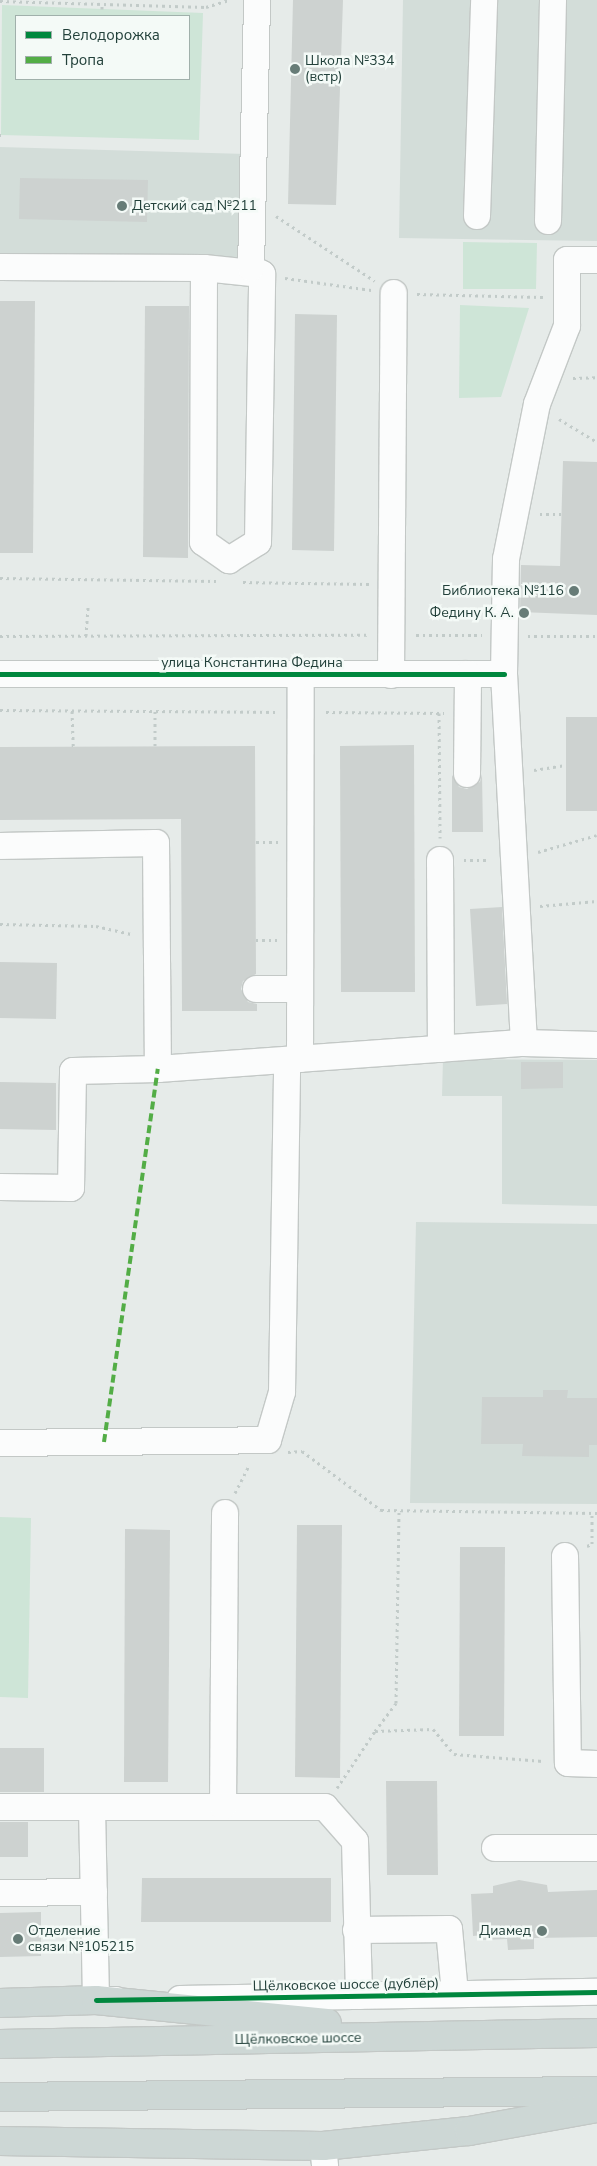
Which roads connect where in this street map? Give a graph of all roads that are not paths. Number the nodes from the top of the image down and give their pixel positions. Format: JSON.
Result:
{"nodes":[{"id":1,"x":257,"y":0,"type":"edge"},
{"id":2,"x":484,"y":0,"type":"edge"},
{"id":3,"x":553,"y":0,"type":"edge"},
{"id":4,"x":477,"y":216,"type":"dead end"},
{"id":5,"x":548,"y":221,"type":"dead end"},
{"id":6,"x":597,"y":260,"type":"edge"},
{"id":7,"x":0,"y":267,"type":"edge"},
{"id":8,"x":204,"y":268,"type":"junction"},
{"id":9,"x":262,"y":274,"type":"junction"},
{"id":10,"x":395,"y":294,"type":"road end"},
{"id":11,"x":0,"y":674,"type":"edge"},
{"id":12,"x":468,"y":674,"type":"junction"},
{"id":13,"x":504,"y":674,"type":"junction"},
{"id":14,"x":301,"y":675,"type":"junction"},
{"id":15,"x":391,"y":675,"type":"junction"},
{"id":16,"x":467,"y":774,"type":"dead end"},
{"id":17,"x":0,"y":846,"type":"edge"},
{"id":18,"x":440,"y":860,"type":"road end"},
{"id":19,"x":256,"y":989,"type":"dead end"},
{"id":20,"x":300,"y":989,"type":"junction"},
{"id":21,"x":524,"y":1043,"type":"junction"},
{"id":22,"x":597,"y":1045,"type":"edge"},
{"id":23,"x":441,"y":1049,"type":"junction"},
{"id":24,"x":293,"y":1059,"type":"junction"},
{"id":25,"x":158,"y":1069,"type":"junction"},
{"id":26,"x":0,"y":1187,"type":"edge"},
{"id":27,"x":0,"y":1443,"type":"edge"},
{"id":28,"x":225,"y":1513,"type":"road end"},
{"id":29,"x":566,"y":1556,"type":"dead end"},
{"id":30,"x":597,"y":1764,"type":"edge"},
{"id":31,"x":223,"y":1807,"type":"junction"},
{"id":32,"x":0,"y":1808,"type":"edge"},
{"id":33,"x":92,"y":1808,"type":"junction"},
{"id":34,"x":495,"y":1848,"type":"dead end"},
{"id":35,"x":597,"y":1848,"type":"edge"},
{"id":36,"x":94,"y":1892,"type":"junction"},
{"id":37,"x":0,"y":1893,"type":"edge"},
{"id":38,"x":356,"y":1930,"type":"junction"},
{"id":39,"x":597,"y":1992,"type":"edge"},
{"id":40,"x":455,"y":1994,"type":"junction"},
{"id":41,"x":360,"y":1996,"type":"junction"},
{"id":42,"x":96,"y":2000,"type":"junction"},
{"id":43,"x":0,"y":2003,"type":"edge"},
{"id":44,"x":597,"y":2033,"type":"edge"},
{"id":45,"x":448,"y":2036,"type":"junction"},
{"id":46,"x":0,"y":2044,"type":"edge"},
{"id":47,"x":597,"y":2092,"type":"edge"},
{"id":48,"x":0,"y":2097,"type":"edge"},
{"id":49,"x":597,"y":2108,"type":"edge"},
{"id":50,"x":0,"y":2141,"type":"edge"},
{"id":51,"x":324,"y":2156,"type":"edge"}],
"edges":[{"from":1,"to":9,"type":"street"},
{"from":2,"to":4,"type":"street"},
{"from":3,"to":5,"type":"street"},
{"from":6,"to":13,"type":"street"},
{"from":7,"to":8,"type":"street"},
{"from":8,"to":9,"type":"street"},
{"from":8,"to":9,"type":"street"},
{"from":10,"to":15,"type":"street"},
{"from":11,"to":14,"type":"street","name":"улица Константина Федина"},
{"from":12,"to":13,"type":"street","name":"улица Константина Федина"},
{"from":12,"to":15,"type":"street","name":"улица Константина Федина"},
{"from":12,"to":16,"type":"street"},
{"from":13,"to":21,"type":"street"},
{"from":14,"to":15,"type":"street","name":"улица Константина Федина"},
{"from":14,"to":20,"type":"street"},
{"from":17,"to":25,"type":"street"},
{"from":18,"to":23,"type":"street"},
{"from":19,"to":20,"type":"street"},
{"from":20,"to":24,"type":"street"},
{"from":21,"to":22,"type":"street"},
{"from":21,"to":23,"type":"street"},
{"from":23,"to":24,"type":"street"},
{"from":24,"to":25,"type":"street"},
{"from":24,"to":27,"type":"street"},
{"from":25,"to":26,"type":"street"},
{"from":28,"to":31,"type":"street"},
{"from":29,"to":30,"type":"street"},
{"from":31,"to":33,"type":"street"},
{"from":31,"to":38,"type":"street"},
{"from":32,"to":33,"type":"street"},
{"from":33,"to":36,"type":"street"},
{"from":34,"to":35,"type":"street"},
{"from":36,"to":37,"type":"street"},
{"from":36,"to":42,"type":"street"},
{"from":38,"to":40,"type":"street"},
{"from":38,"to":41,"type":"street"},
{"from":39,"to":40,"type":"street","name":"Щёлковское шоссе (дублёр)"},
{"from":40,"to":41,"type":"street","name":"Щёлковское шоссе (дублёр)"},
{"from":41,"to":42,"type":"street","name":"Щёлковское шоссе (дублёр)"},
{"from":42,"to":43,"type":"main road","name":"Щёлковское шоссе (дублёр)"},
{"from":42,"to":45,"type":"main road"},
{"from":44,"to":45,"type":"main road","name":"Щёлковское шоссе"},
{"from":45,"to":46,"type":"main road","name":"Щёлковское шоссе"},
{"from":47,"to":48,"type":"main road"},
{"from":49,"to":51,"type":"main road"},
{"from":50,"to":51,"type":"main road"}]}
